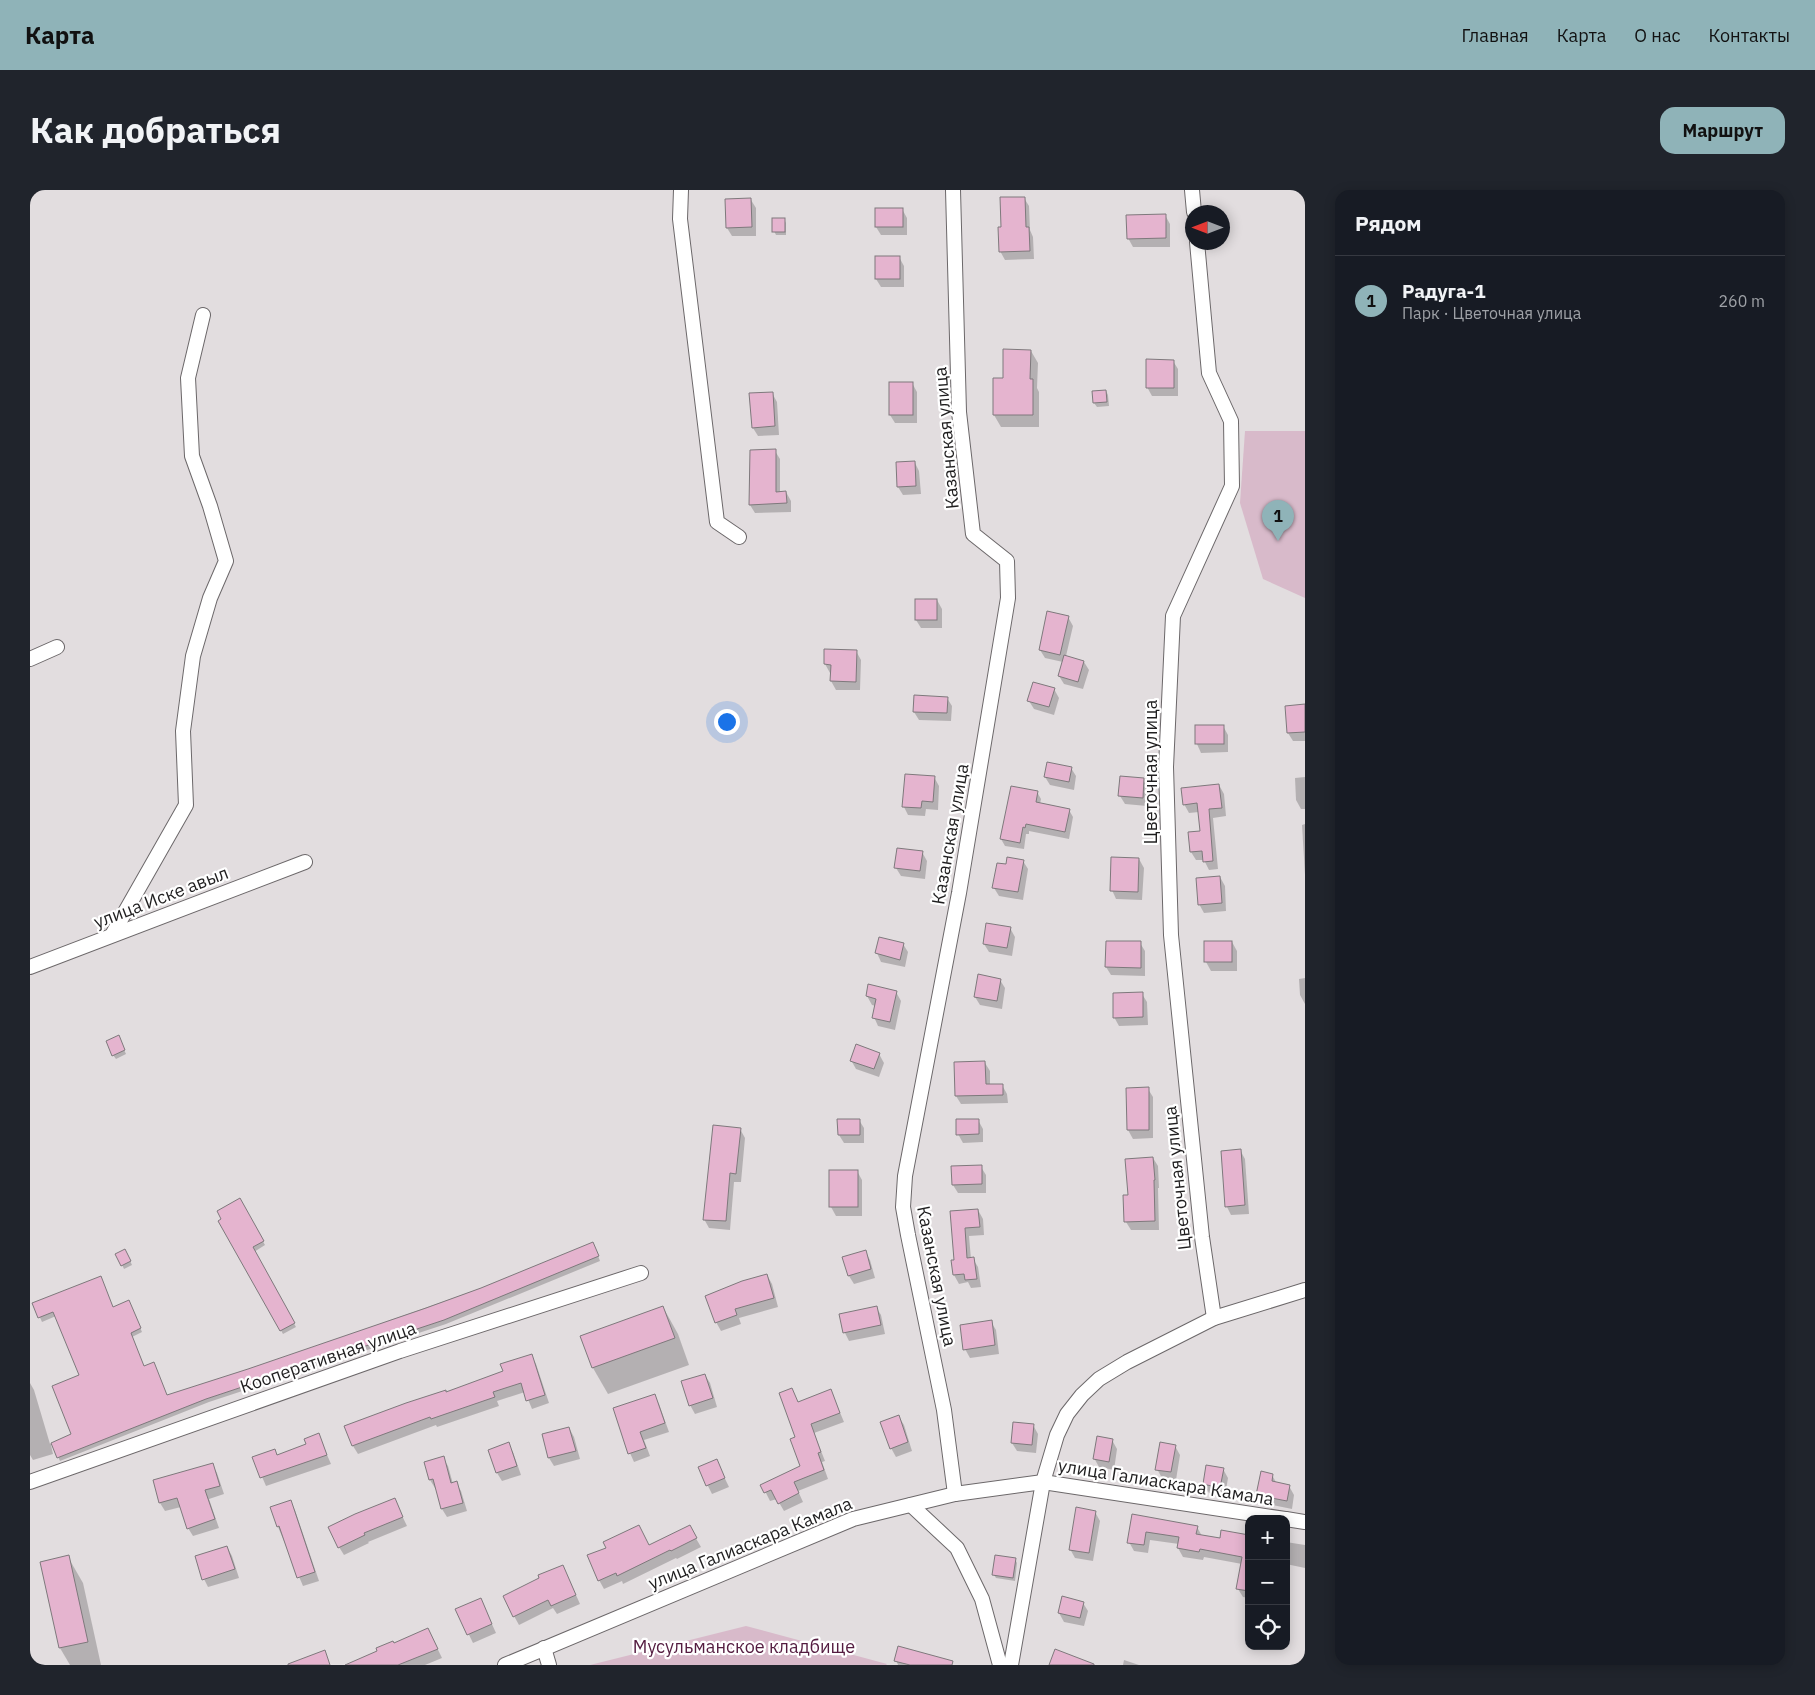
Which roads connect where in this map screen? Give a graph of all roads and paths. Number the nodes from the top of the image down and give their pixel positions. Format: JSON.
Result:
{"nodes":[{"id":1,"x":681,"y":190,"type":"edge"},
{"id":2,"x":953,"y":190,"type":"edge"},
{"id":3,"x":1192,"y":190,"type":"edge"},
{"id":4,"x":1193,"y":205,"type":"edge"},
{"id":5,"x":1198,"y":250,"type":"edge"},
{"id":6,"x":203,"y":315,"type":"dead end"},
{"id":7,"x":739,"y":538,"type":"dead end"},
{"id":8,"x":57,"y":647,"type":"dead end"},
{"id":9,"x":30,"y":659,"type":"edge"},
{"id":10,"x":305,"y":862,"type":"dead end"},
{"id":11,"x":112,"y":935,"type":"junction"},
{"id":12,"x":30,"y":967,"type":"edge"},
{"id":13,"x":641,"y":1273,"type":"dead end"},
{"id":14,"x":1305,"y":1290,"type":"edge"},
{"id":15,"x":1214,"y":1318,"type":"junction"},
{"id":16,"x":30,"y":1482,"type":"edge"},
{"id":17,"x":1043,"y":1482,"type":"junction"},
{"id":18,"x":955,"y":1494,"type":"junction"},
{"id":19,"x":911,"y":1505,"type":"junction"},
{"id":20,"x":1260,"y":1515,"type":"edge"},
{"id":21,"x":1290,"y":1520,"type":"edge"},
{"id":22,"x":1305,"y":1522,"type":"edge"},
{"id":23,"x":544,"y":1648,"type":"junction"},
{"id":24,"x":505,"y":1665,"type":"edge"},
{"id":25,"x":549,"y":1665,"type":"edge"},
{"id":26,"x":1000,"y":1665,"type":"edge"},
{"id":27,"x":1011,"y":1665,"type":"edge"}],
"edges":[{"from":1,"to":7,"type":"street"},
{"from":2,"to":18,"type":"street","name":"Казанская улица"},
{"from":3,"to":4,"type":"street"},
{"from":5,"to":15,"type":"street","name":"Цветочная улица"},
{"from":6,"to":11,"type":"street"},
{"from":8,"to":9,"type":"street"},
{"from":10,"to":11,"type":"street","name":"улица Иске авыл"},
{"from":11,"to":12,"type":"street","name":"улица Иске авыл"},
{"from":13,"to":16,"type":"street","name":"Кооперативная улица"},
{"from":14,"to":15,"type":"street"},
{"from":15,"to":17,"type":"street"},
{"from":17,"to":18,"type":"street","name":"улица Галиаскара Камала"},
{"from":17,"to":20,"type":"street","name":"улица Галиаскара Камала"},
{"from":17,"to":27,"type":"street"},
{"from":18,"to":19,"type":"street","name":"улица Галиаскара Камала"},
{"from":19,"to":23,"type":"street","name":"улица Галиаскара Камала"},
{"from":19,"to":26,"type":"street"},
{"from":21,"to":22,"type":"street","name":"улица Галиаскара Камала"},
{"from":23,"to":24,"type":"street","name":"улица Галиаскара Камала"},
{"from":23,"to":25,"type":"street"}]}
